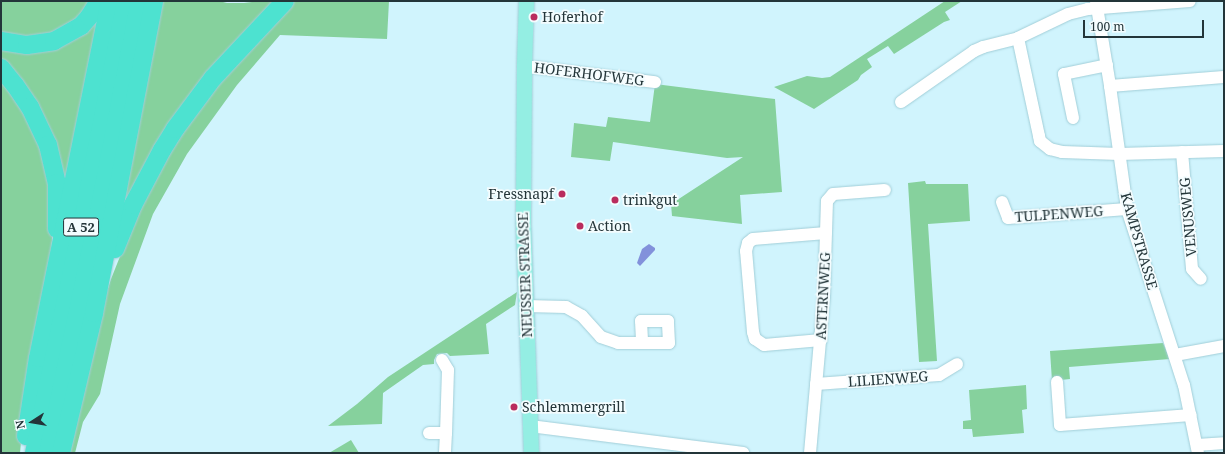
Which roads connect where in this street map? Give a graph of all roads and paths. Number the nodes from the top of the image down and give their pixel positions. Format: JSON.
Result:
{"nodes":[{"id":1,"x":99,"y":1,"type":"edge"},
{"id":2,"x":110,"y":1,"type":"edge"},
{"id":3,"x":126,"y":1,"type":"edge"},
{"id":4,"x":140,"y":1,"type":"edge"},
{"id":5,"x":154,"y":1,"type":"edge"},
{"id":6,"x":286,"y":1,"type":"edge"},
{"id":7,"x":526,"y":1,"type":"edge"},
{"id":8,"x":1190,"y":1,"type":"edge"},
{"id":9,"x":1096,"y":5,"type":"edge"},
{"id":10,"x":1018,"y":38,"type":"junction"},
{"id":11,"x":1,"y":41,"type":"edge"},
{"id":12,"x":1107,"y":65,"type":"junction"},
{"id":13,"x":524,"y":66,"type":"junction"},
{"id":14,"x":1,"y":68,"type":"edge"},
{"id":15,"x":1224,"y":77,"type":"edge"},
{"id":16,"x":655,"y":82,"type":"dead end"},
{"id":17,"x":1110,"y":86,"type":"junction"},
{"id":18,"x":901,"y":102,"type":"dead end"},
{"id":19,"x":1073,"y":118,"type":"dead end"},
{"id":20,"x":1224,"y":151,"type":"edge"},
{"id":21,"x":1182,"y":152,"type":"junction"},
{"id":22,"x":1119,"y":154,"type":"junction"},
{"id":23,"x":885,"y":190,"type":"dead end"},
{"id":24,"x":1002,"y":202,"type":"dead end"},
{"id":25,"x":1127,"y":209,"type":"junction"},
{"id":26,"x":826,"y":233,"type":"junction"},
{"id":27,"x":1201,"y":279,"type":"dead end"},
{"id":28,"x":52,"y":293,"type":"junction"},
{"id":29,"x":526,"y":306,"type":"junction"},
{"id":30,"x":94,"y":313,"type":"junction"},
{"id":31,"x":821,"y":340,"type":"junction"},
{"id":32,"x":642,"y":343,"type":"dead end"},
{"id":33,"x":1224,"y":346,"type":"edge"},
{"id":34,"x":1175,"y":355,"type":"junction"},
{"id":35,"x":442,"y":360,"type":"dead end"},
{"id":36,"x":957,"y":364,"type":"dead end"},
{"id":37,"x":1057,"y":382,"type":"dead end"},
{"id":38,"x":816,"y":384,"type":"junction"},
{"id":39,"x":1191,"y":416,"type":"junction"},
{"id":40,"x":530,"y":426,"type":"junction"},
{"id":41,"x":429,"y":433,"type":"dead end"},
{"id":42,"x":446,"y":433,"type":"junction"},
{"id":43,"x":1224,"y":443,"type":"edge"},
{"id":44,"x":1197,"y":449,"type":"edge"},
{"id":45,"x":724,"y":452,"type":"edge"},
{"id":46,"x":24,"y":453,"type":"edge"},
{"id":47,"x":34,"y":453,"type":"edge"},
{"id":48,"x":48,"y":453,"type":"edge"},
{"id":49,"x":61,"y":453,"type":"edge"},
{"id":50,"x":445,"y":453,"type":"edge"},
{"id":51,"x":531,"y":453,"type":"edge"},
{"id":52,"x":743,"y":453,"type":"edge"},
{"id":53,"x":810,"y":453,"type":"edge"}],
"edges":[{"from":1,"to":11,"type":"highway"},
{"from":2,"to":28,"type":"highway"},
{"from":3,"to":47,"type":"highway","number":"A 52"},
{"from":4,"to":48,"type":"highway","number":"A 52"},
{"from":5,"to":30,"type":"highway"},
{"from":6,"to":30,"type":"highway"},
{"from":7,"to":13,"type":"main road","name":"NEUSSER STRASSE"},
{"from":8,"to":9,"type":"street"},
{"from":9,"to":10,"type":"street"},
{"from":9,"to":12,"type":"street","name":"KAMPSTRASSE"},
{"from":10,"to":18,"type":"street"},
{"from":10,"to":22,"type":"street"},
{"from":12,"to":17,"type":"street","name":"KAMPSTRASSE"},
{"from":12,"to":19,"type":"street"},
{"from":13,"to":16,"type":"street","name":"HOFERHOFWEG"},
{"from":13,"to":29,"type":"main road","name":"NEUSSER STRASSE"},
{"from":14,"to":28,"type":"highway"},
{"from":15,"to":17,"type":"street"},
{"from":17,"to":22,"type":"street","name":"KAMPSTRASSE"},
{"from":20,"to":21,"type":"street"},
{"from":21,"to":22,"type":"street"},
{"from":21,"to":27,"type":"street","name":"VENUSWEG"},
{"from":22,"to":25,"type":"street","name":"KAMPSTRASSE"},
{"from":23,"to":26,"type":"street","name":"ASTERNWEG"},
{"from":24,"to":25,"type":"street","name":"TULPENWEG"},
{"from":25,"to":34,"type":"street","name":"KAMPSTRASSE"},
{"from":26,"to":31,"type":"street","name":"ASTERNWEG"},
{"from":26,"to":31,"type":"street"},
{"from":28,"to":46,"type":"highway"},
{"from":29,"to":32,"type":"street"},
{"from":29,"to":40,"type":"main road","name":"NEUSSER STRASSE"},
{"from":30,"to":49,"type":"highway"},
{"from":31,"to":38,"type":"street","name":"ASTERNWEG"},
{"from":33,"to":34,"type":"street"},
{"from":34,"to":39,"type":"street","name":"KAMPSTRASSE"},
{"from":35,"to":42,"type":"street"},
{"from":36,"to":38,"type":"street","name":"LILIENWEG"},
{"from":37,"to":39,"type":"street"},
{"from":38,"to":53,"type":"street","name":"ASTERNWEG"},
{"from":39,"to":44,"type":"street","name":"KAMPSTRASSE"},
{"from":40,"to":45,"type":"street"},
{"from":40,"to":51,"type":"main road","name":"NEUSSER STRASSE"},
{"from":41,"to":42,"type":"street"},
{"from":42,"to":50,"type":"street"},
{"from":43,"to":44,"type":"street"},
{"from":45,"to":52,"type":"street"}]}
